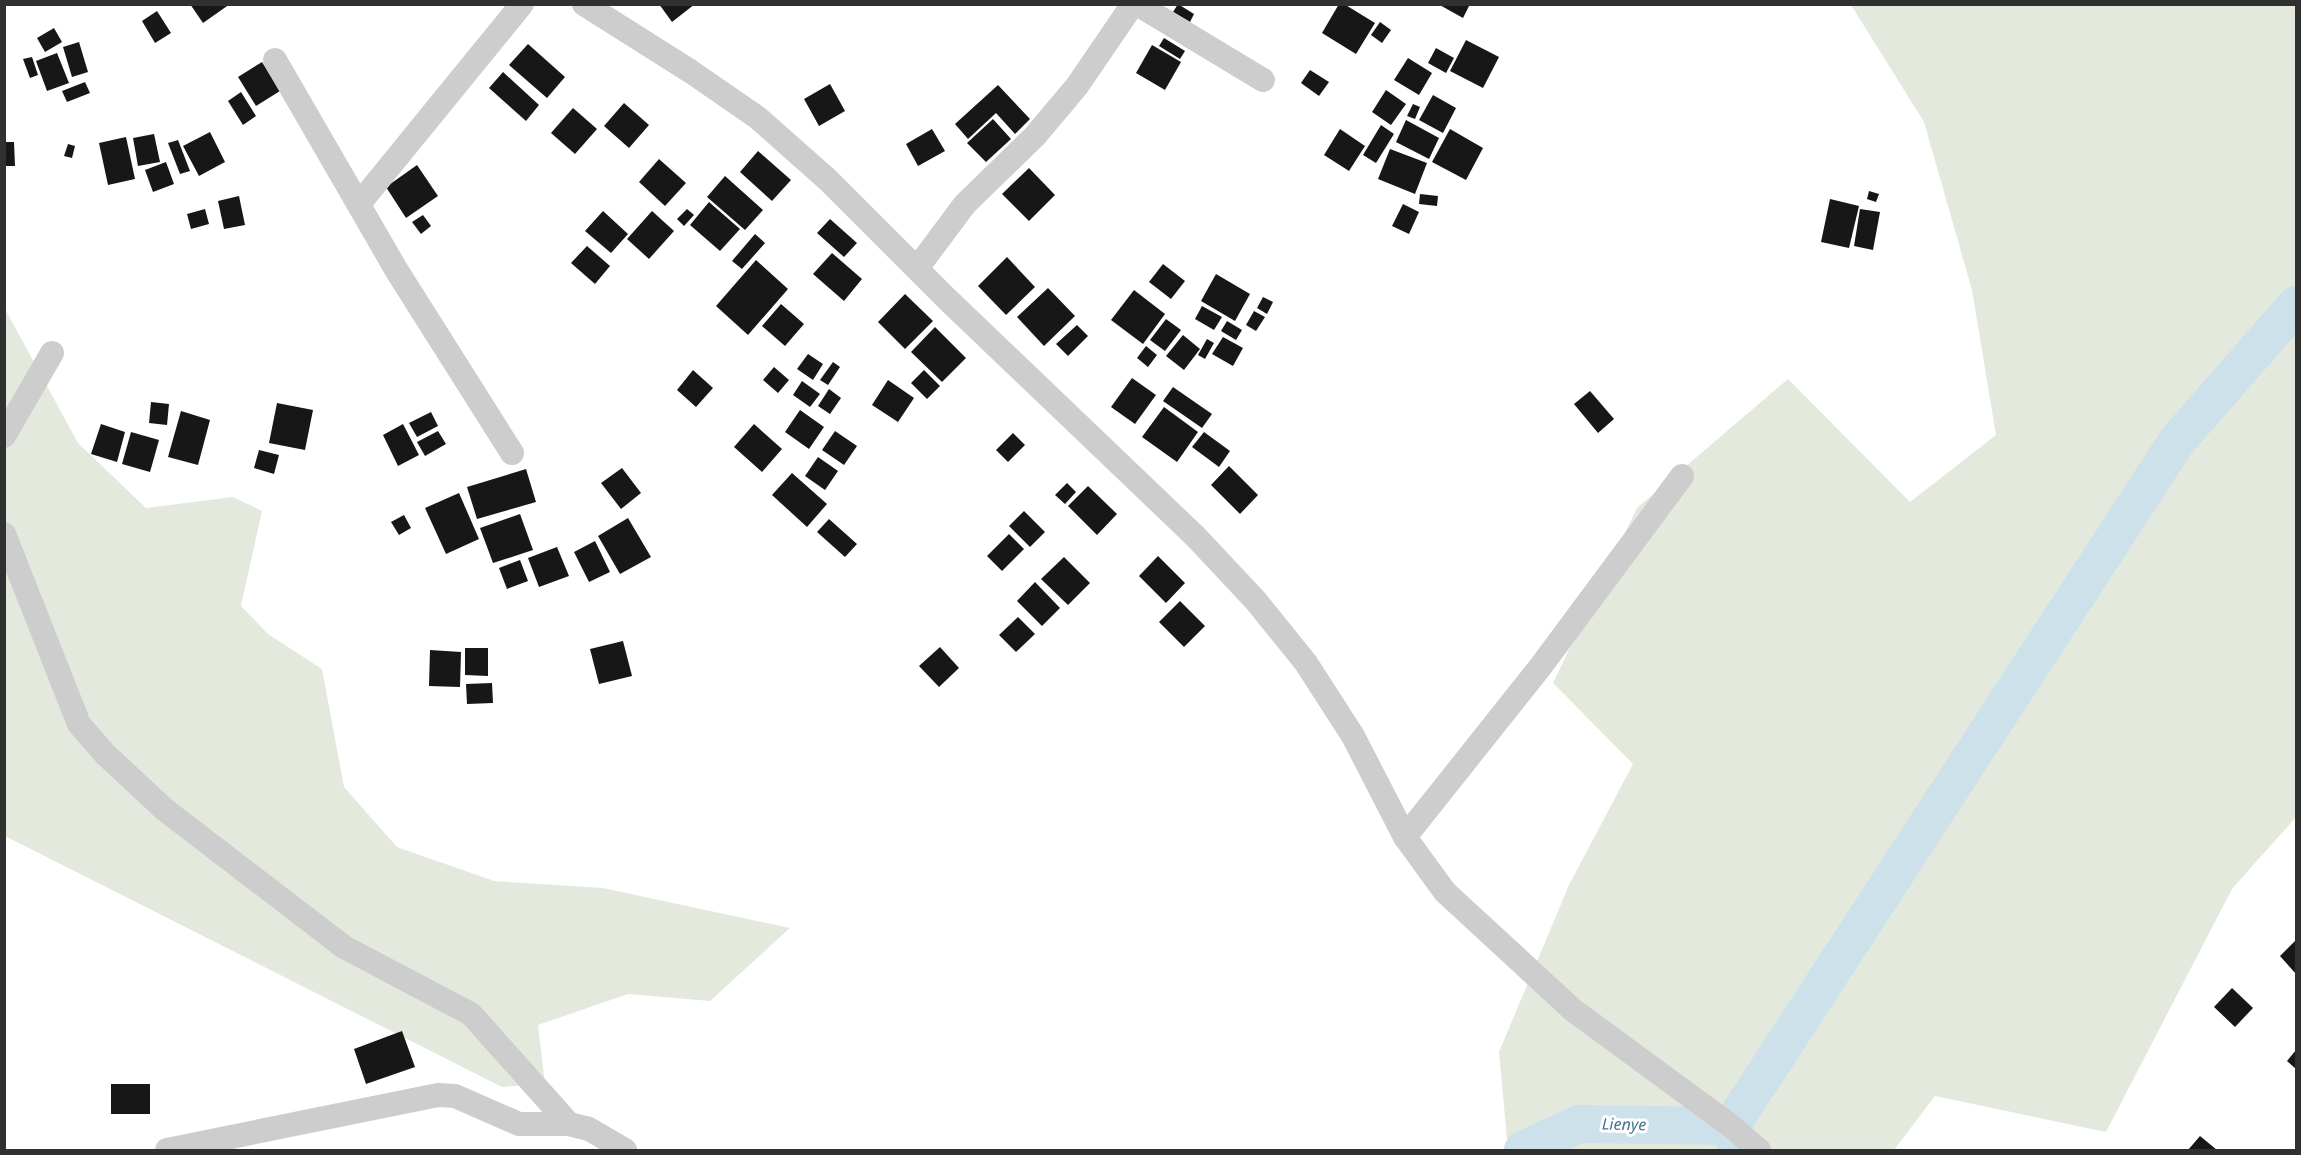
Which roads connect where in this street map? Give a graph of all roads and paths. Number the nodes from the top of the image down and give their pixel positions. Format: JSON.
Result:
{"nodes":[{"id":1,"x":522,"y":4,"type":"edge"},
{"id":2,"x":584,"y":4,"type":"edge"},
{"id":3,"x":1135,"y":4,"type":"edge"},
{"id":4,"x":275,"y":60,"type":"dead end"},
{"id":5,"x":1263,"y":80,"type":"dead end"},
{"id":6,"x":359,"y":204,"type":"junction"},
{"id":7,"x":918,"y":267,"type":"junction"},
{"id":8,"x":52,"y":353,"type":"dead end"},
{"id":9,"x":4,"y":436,"type":"edge"},
{"id":10,"x":512,"y":453,"type":"dead end"},
{"id":11,"x":1682,"y":477,"type":"dead end"},
{"id":12,"x":4,"y":534,"type":"edge"},
{"id":13,"x":1405,"y":837,"type":"junction"},
{"id":14,"x":569,"y":1124,"type":"junction"},
{"id":15,"x":167,"y":1150,"type":"edge"},
{"id":16,"x":625,"y":1150,"type":"edge"},
{"id":17,"x":1759,"y":1150,"type":"edge"}],
"edges":[{"from":1,"to":6,"type":"street"},
{"from":2,"to":7,"type":"street"},
{"from":3,"to":5,"type":"street"},
{"from":3,"to":7,"type":"street"},
{"from":4,"to":6,"type":"street"},
{"from":6,"to":10,"type":"street"},
{"from":7,"to":13,"type":"street"},
{"from":8,"to":9,"type":"street"},
{"from":11,"to":13,"type":"street"},
{"from":12,"to":14,"type":"street"},
{"from":13,"to":17,"type":"street"},
{"from":14,"to":15,"type":"street"},
{"from":14,"to":16,"type":"street"}]}
